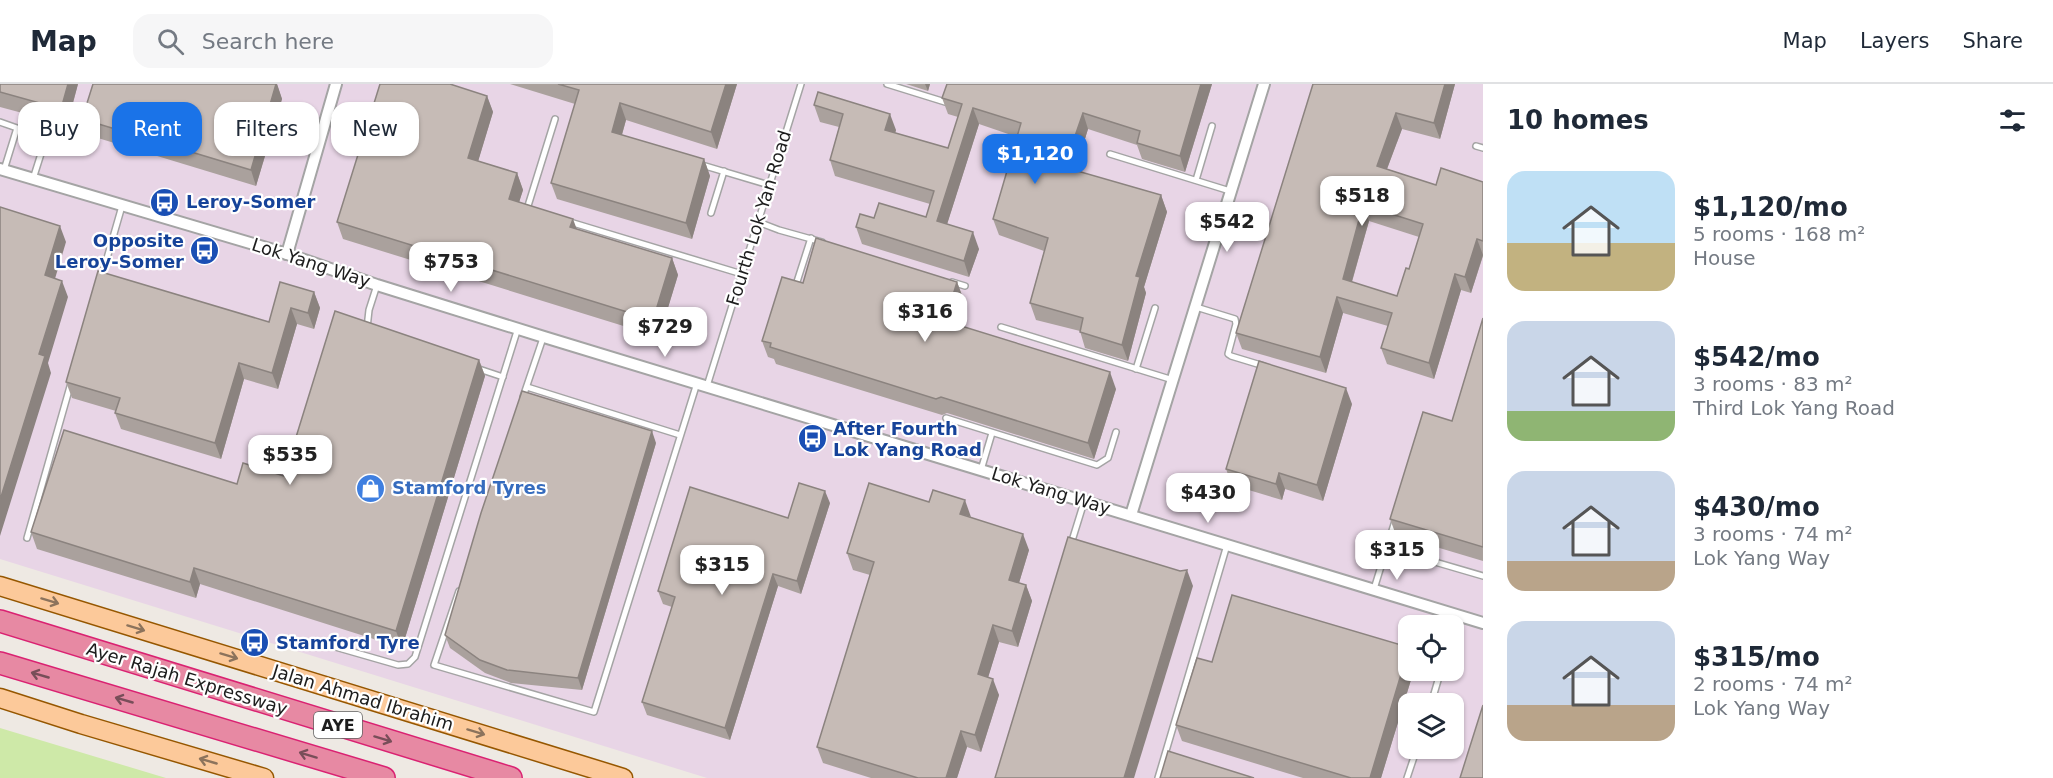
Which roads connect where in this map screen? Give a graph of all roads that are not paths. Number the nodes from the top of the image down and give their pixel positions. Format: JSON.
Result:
{"nodes":[{"id":1,"x":336,"y":84,"type":"edge"},
{"id":2,"x":792,"y":84,"type":"edge"},
{"id":3,"x":888,"y":84,"type":"edge"},
{"id":4,"x":1264,"y":84,"type":"edge"},
{"id":5,"x":800,"y":85,"type":"edge"},
{"id":6,"x":945,"y":102,"type":"edge"},
{"id":7,"x":555,"y":119,"type":"dead end"},
{"id":8,"x":0,"y":123,"type":"edge"},
{"id":9,"x":1212,"y":126,"type":"dead end"},
{"id":10,"x":1476,"y":146,"type":"dead end"},
{"id":11,"x":1483,"y":148,"type":"edge"},
{"id":12,"x":1110,"y":153,"type":"dead end"},
{"id":13,"x":40,"y":156,"type":"edge"},
{"id":14,"x":690,"y":161,"type":"edge"},
{"id":15,"x":2,"y":169,"type":"edge"},
{"id":16,"x":724,"y":171,"type":"junction"},
{"id":17,"x":33,"y":179,"type":"junction"},
{"id":18,"x":1196,"y":180,"type":"junction"},
{"id":19,"x":769,"y":185,"type":"junction"},
{"id":20,"x":1230,"y":190,"type":"junction"},
{"id":21,"x":122,"y":206,"type":"junction"},
{"id":22,"x":538,"y":212,"type":"edge"},
{"id":23,"x":711,"y":213,"type":"dead end"},
{"id":24,"x":560,"y":219,"type":"edge"},
{"id":25,"x":758,"y":222,"type":"junction"},
{"id":26,"x":811,"y":238,"type":"junction"},
{"id":27,"x":833,"y":245,"type":"edge"},
{"id":28,"x":287,"y":254,"type":"junction"},
{"id":29,"x":742,"y":274,"type":"junction"},
{"id":30,"x":943,"y":279,"type":"edge"},
{"id":31,"x":377,"y":285,"type":"junction"},
{"id":32,"x":965,"y":286,"type":"dead end"},
{"id":33,"x":99,"y":288,"type":"edge"},
{"id":34,"x":795,"y":288,"type":"edge"},
{"id":35,"x":1196,"y":307,"type":"junction"},
{"id":36,"x":1155,"y":308,"type":"dead end"},
{"id":37,"x":1001,"y":327,"type":"dead end"},
{"id":38,"x":518,"y":328,"type":"junction"},
{"id":39,"x":370,"y":333,"type":"edge"},
{"id":40,"x":544,"y":337,"type":"junction"},
{"id":41,"x":470,"y":366,"type":"edge"},
{"id":42,"x":1136,"y":369,"type":"junction"},
{"id":43,"x":1275,"y":370,"type":"edge"},
{"id":44,"x":503,"y":377,"type":"junction"},
{"id":45,"x":73,"y":379,"type":"edge"},
{"id":46,"x":1173,"y":380,"type":"junction"},
{"id":47,"x":702,"y":385,"type":"junction"},
{"id":48,"x":527,"y":387,"type":"junction"},
{"id":49,"x":519,"y":409,"type":"edge"},
{"id":50,"x":946,"y":418,"type":"dead end"},
{"id":51,"x":1116,"y":432,"type":"dead end"},
{"id":52,"x":992,"y":433,"type":"junction"},
{"id":53,"x":680,"y":435,"type":"junction"},
{"id":54,"x":981,"y":470,"type":"junction"},
{"id":55,"x":1084,"y":501,"type":"junction"},
{"id":56,"x":1131,"y":515,"type":"junction"},
{"id":57,"x":1397,"y":515,"type":"edge"},
{"id":58,"x":27,"y":538,"type":"dead end"},
{"id":59,"x":1227,"y":545,"type":"junction"},
{"id":60,"x":1387,"y":548,"type":"junction"},
{"id":61,"x":1081,"y":550,"type":"edge"},
{"id":62,"x":1483,"y":576,"type":"edge"},
{"id":63,"x":0,"y":586,"type":"edge"},
{"id":64,"x":460,"y":587,"type":"edge"},
{"id":65,"x":1374,"y":590,"type":"junction"},
{"id":66,"x":1458,"y":615,"type":"edge"},
{"id":67,"x":1464,"y":617,"type":"edge"},
{"id":68,"x":0,"y":621,"type":"edge"},
{"id":69,"x":1483,"y":623,"type":"edge"},
{"id":70,"x":318,"y":642,"type":"dead end"},
{"id":71,"x":0,"y":663,"type":"edge"},
{"id":72,"x":0,"y":698,"type":"edge"},
{"id":73,"x":1166,"y":751,"type":"junction"},
{"id":74,"x":1177,"y":755,"type":"edge"},
{"id":75,"x":1413,"y":759,"type":"edge"},
{"id":76,"x":264,"y":778,"type":"edge"},
{"id":77,"x":384,"y":778,"type":"edge"},
{"id":78,"x":511,"y":778,"type":"edge"},
{"id":79,"x":623,"y":778,"type":"edge"},
{"id":80,"x":1158,"y":778,"type":"edge"},
{"id":81,"x":1407,"y":778,"type":"edge"}],
"edges":[{"from":1,"to":28,"type":"street"},
{"from":2,"to":5,"type":"lane"},
{"from":3,"to":6,"type":"lane"},
{"from":4,"to":20,"type":"street"},
{"from":5,"to":19,"type":"lane","name":"Fourth Lok Yan Road"},
{"from":7,"to":22,"type":"lane"},
{"from":8,"to":15,"type":"lane"},
{"from":9,"to":18,"type":"lane"},
{"from":10,"to":11,"type":"lane"},
{"from":12,"to":18,"type":"lane"},
{"from":13,"to":17,"type":"lane"},
{"from":14,"to":16,"type":"lane"},
{"from":15,"to":17,"type":"street","name":"Lok Yang Way"},
{"from":16,"to":19,"type":"lane"},
{"from":16,"to":23,"type":"lane"},
{"from":17,"to":21,"type":"street","name":"Lok Yang Way"},
{"from":18,"to":20,"type":"lane"},
{"from":19,"to":25,"type":"lane","name":"Fourth Lok Yan Road"},
{"from":20,"to":35,"type":"street"},
{"from":21,"to":28,"type":"street","name":"Lok Yang Way"},
{"from":21,"to":33,"type":"lane"},
{"from":24,"to":29,"type":"lane"},
{"from":25,"to":26,"type":"lane"},
{"from":25,"to":29,"type":"lane","name":"Fourth Lok Yan Road"},
{"from":26,"to":27,"type":"lane"},
{"from":26,"to":34,"type":"lane"},
{"from":28,"to":31,"type":"street","name":"Lok Yang Way"},
{"from":29,"to":47,"type":"lane","name":"Fourth Lok Yan Road"},
{"from":30,"to":32,"type":"lane"},
{"from":31,"to":38,"type":"street","name":"Lok Yang Way"},
{"from":31,"to":39,"type":"lane"},
{"from":35,"to":43,"type":"lane"},
{"from":35,"to":46,"type":"street"},
{"from":36,"to":42,"type":"lane"},
{"from":37,"to":42,"type":"lane"},
{"from":38,"to":40,"type":"street","name":"Lok Yang Way"},
{"from":38,"to":44,"type":"lane"},
{"from":40,"to":47,"type":"street","name":"Lok Yang Way"},
{"from":40,"to":48,"type":"lane"},
{"from":41,"to":44,"type":"lane"},
{"from":42,"to":46,"type":"lane"},
{"from":44,"to":70,"type":"lane"},
{"from":45,"to":58,"type":"lane"},
{"from":46,"to":56,"type":"street"},
{"from":47,"to":53,"type":"lane","name":"Fourth Lok Yan Road"},
{"from":47,"to":54,"type":"street","name":"Lok Yang Way"},
{"from":48,"to":49,"type":"lane"},
{"from":48,"to":53,"type":"lane"},
{"from":50,"to":52,"type":"lane"},
{"from":51,"to":52,"type":"lane"},
{"from":52,"to":54,"type":"lane"},
{"from":53,"to":64,"type":"lane","name":"Fourth Lok Yan Road"},
{"from":54,"to":55,"type":"street","name":"Lok Yang Way"},
{"from":55,"to":56,"type":"street","name":"Lok Yang Way"},
{"from":55,"to":61,"type":"lane"},
{"from":56,"to":59,"type":"street","name":"Lok Yang Way"},
{"from":57,"to":60,"type":"lane"},
{"from":59,"to":65,"type":"street","name":"Lok Yang Way"},
{"from":59,"to":73,"type":"lane"},
{"from":60,"to":62,"type":"lane"},
{"from":60,"to":65,"type":"lane"},
{"from":63,"to":79,"type":"main road","name":"Jalan Ahmad Ibrahim","one_way":true},
{"from":65,"to":66,"type":"street","name":"Lok Yang Way"},
{"from":67,"to":69,"type":"street","name":"Lok Yang Way"},
{"from":68,"to":78,"type":"highway","name":"Ayer Rajah Expressway","number":"AYE","one_way":true},
{"from":77,"to":71,"type":"highway","name":"Ayer Rajah Expressway","number":"AYE","one_way":true},
{"from":76,"to":72,"type":"main road","one_way":true},
{"from":73,"to":74,"type":"lane"},
{"from":73,"to":80,"type":"lane"},
{"from":75,"to":81,"type":"lane"}]}
